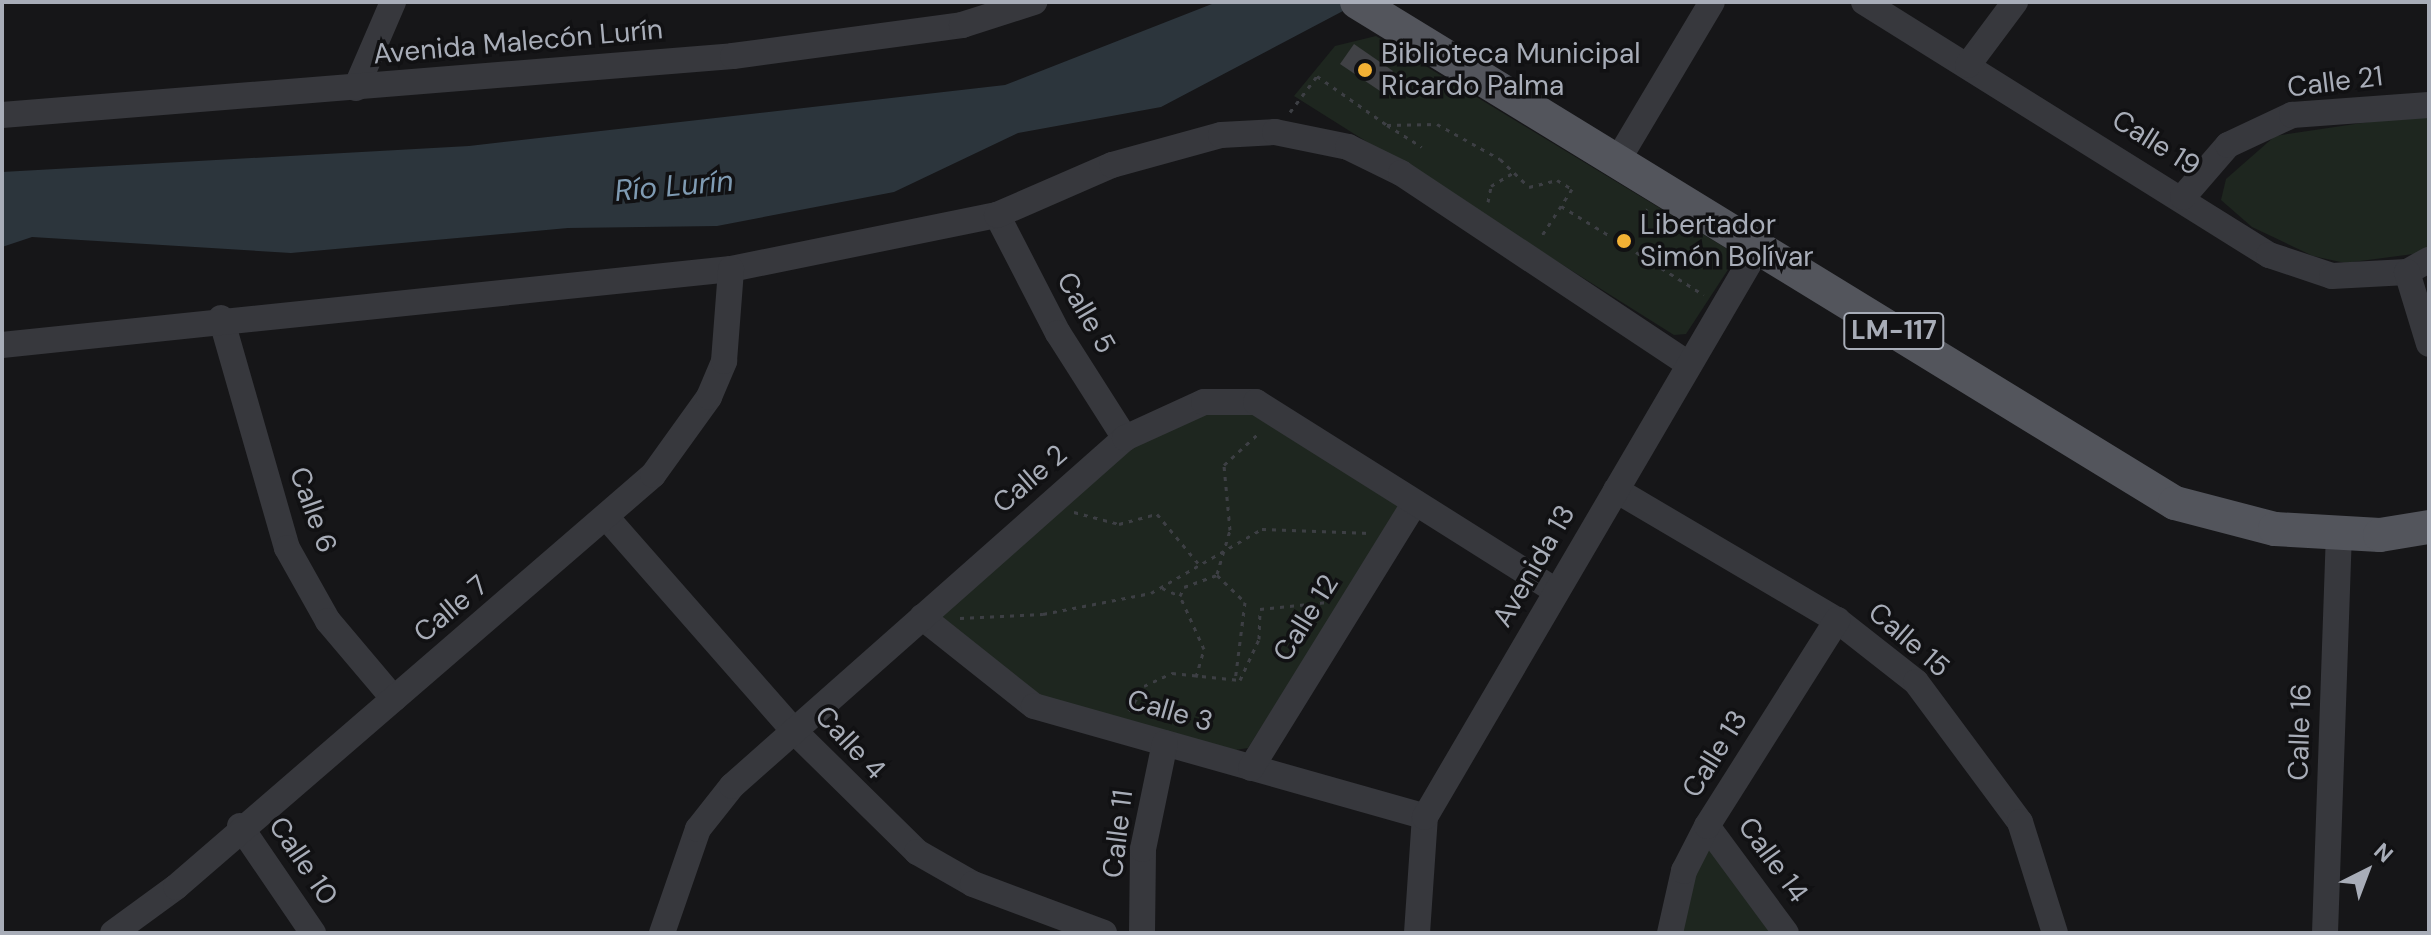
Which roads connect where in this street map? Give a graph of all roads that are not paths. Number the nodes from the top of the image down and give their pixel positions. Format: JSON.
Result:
{"nodes":[{"id":1,"x":393,"y":2,"type":"edge"},
{"id":2,"x":1034,"y":2,"type":"edge"},
{"id":3,"x":1357,"y":2,"type":"edge"},
{"id":4,"x":1712,"y":2,"type":"edge"},
{"id":5,"x":1864,"y":2,"type":"edge"},
{"id":6,"x":2015,"y":2,"type":"edge"},
{"id":7,"x":1968,"y":65,"type":"junction"},
{"id":8,"x":356,"y":88,"type":"junction"},
{"id":9,"x":2429,"y":105,"type":"edge"},
{"id":10,"x":2,"y":115,"type":"edge"},
{"id":11,"x":1616,"y":163,"type":"junction"},
{"id":12,"x":2183,"y":197,"type":"junction"},
{"id":13,"x":997,"y":215,"type":"junction"},
{"id":14,"x":1758,"y":248,"type":"junction"},
{"id":15,"x":2418,"y":266,"type":"edge"},
{"id":16,"x":731,"y":269,"type":"junction"},
{"id":17,"x":221,"y":318,"type":"junction"},
{"id":18,"x":2429,"y":344,"type":"edge"},
{"id":19,"x":2,"y":345,"type":"edge"},
{"id":20,"x":1689,"y":364,"type":"junction"},
{"id":21,"x":1125,"y":438,"type":"junction"},
{"id":22,"x":1616,"y":490,"type":"junction"},
{"id":23,"x":1415,"y":502,"type":"junction"},
{"id":24,"x":607,"y":518,"type":"junction"},
{"id":25,"x":2429,"y":527,"type":"edge"},
{"id":26,"x":2339,"y":532,"type":"junction"},
{"id":27,"x":1556,"y":591,"type":"junction"},
{"id":28,"x":922,"y":617,"type":"junction"},
{"id":29,"x":1837,"y":620,"type":"junction"},
{"id":30,"x":394,"y":699,"type":"junction"},
{"id":31,"x":794,"y":731,"type":"junction"},
{"id":32,"x":1165,"y":743,"type":"junction"},
{"id":33,"x":1251,"y":768,"type":"junction"},
{"id":34,"x":1425,"y":817,"type":"junction"},
{"id":35,"x":240,"y":826,"type":"junction"},
{"id":36,"x":1707,"y":826,"type":"junction"},
{"id":37,"x":113,"y":933,"type":"edge"},
{"id":38,"x":313,"y":933,"type":"edge"},
{"id":39,"x":662,"y":933,"type":"edge"},
{"id":40,"x":1104,"y":933,"type":"edge"},
{"id":41,"x":1142,"y":933,"type":"edge"},
{"id":42,"x":1417,"y":933,"type":"edge"},
{"id":43,"x":1670,"y":933,"type":"edge"},
{"id":44,"x":1786,"y":933,"type":"edge"},
{"id":45,"x":2055,"y":933,"type":"edge"},
{"id":46,"x":2325,"y":933,"type":"edge"}],
"edges":[{"from":1,"to":8,"type":"street"},
{"from":2,"to":8,"type":"street","name":"Avenida Malecón Lurín"},
{"from":3,"to":11,"type":"main road","number":"LM-117"},
{"from":4,"to":11,"type":"street"},
{"from":5,"to":7,"type":"street","name":"Calle 19"},
{"from":6,"to":7,"type":"street"},
{"from":7,"to":12,"type":"street","name":"Calle 19"},
{"from":8,"to":10,"type":"street","name":"Avenida Malecón Lurín"},
{"from":9,"to":12,"type":"street","name":"Calle 21"},
{"from":11,"to":14,"type":"main road","number":"LM-117"},
{"from":12,"to":15,"type":"street","name":"Calle 19"},
{"from":13,"to":16,"type":"street"},
{"from":13,"to":20,"type":"street"},
{"from":13,"to":21,"type":"street","name":"Calle 5"},
{"from":14,"to":20,"type":"street","name":"Avenida 13"},
{"from":14,"to":26,"type":"main road","number":"LM-117"},
{"from":15,"to":18,"type":"street"},
{"from":16,"to":17,"type":"street"},
{"from":16,"to":24,"type":"street","name":"Calle 7"},
{"from":17,"to":19,"type":"street"},
{"from":17,"to":30,"type":"street","name":"Calle 6"},
{"from":20,"to":22,"type":"street","name":"Avenida 13"},
{"from":21,"to":23,"type":"street","name":"Calle 2"},
{"from":21,"to":28,"type":"street","name":"Calle 2"},
{"from":22,"to":27,"type":"street","name":"Avenida 13"},
{"from":22,"to":29,"type":"street","name":"Calle 15"},
{"from":23,"to":27,"type":"street","name":"Calle 2"},
{"from":23,"to":33,"type":"street","name":"Calle 12"},
{"from":24,"to":30,"type":"street","name":"Calle 7"},
{"from":24,"to":31,"type":"street","name":"Calle 4"},
{"from":25,"to":26,"type":"main road","number":"LM-117"},
{"from":26,"to":46,"type":"street","name":"Calle 16"},
{"from":27,"to":34,"type":"street","name":"Avenida 13"},
{"from":28,"to":31,"type":"street","name":"Calle 2"},
{"from":28,"to":32,"type":"street","name":"Calle 3"},
{"from":29,"to":36,"type":"street","name":"Calle 13"},
{"from":29,"to":45,"type":"street","name":"Calle 15"},
{"from":30,"to":35,"type":"street","name":"Calle 7"},
{"from":31,"to":39,"type":"street","name":"Calle 2"},
{"from":31,"to":40,"type":"street","name":"Calle 4"},
{"from":32,"to":33,"type":"street","name":"Calle 3"},
{"from":32,"to":41,"type":"street","name":"Calle 11"},
{"from":33,"to":34,"type":"street","name":"Calle 3"},
{"from":34,"to":42,"type":"street","name":"Avenida 13"},
{"from":35,"to":37,"type":"street","name":"Calle 7"},
{"from":35,"to":38,"type":"street","name":"Calle 10"},
{"from":36,"to":43,"type":"street","name":"Calle 13"},
{"from":36,"to":44,"type":"street","name":"Calle 14"}]}
